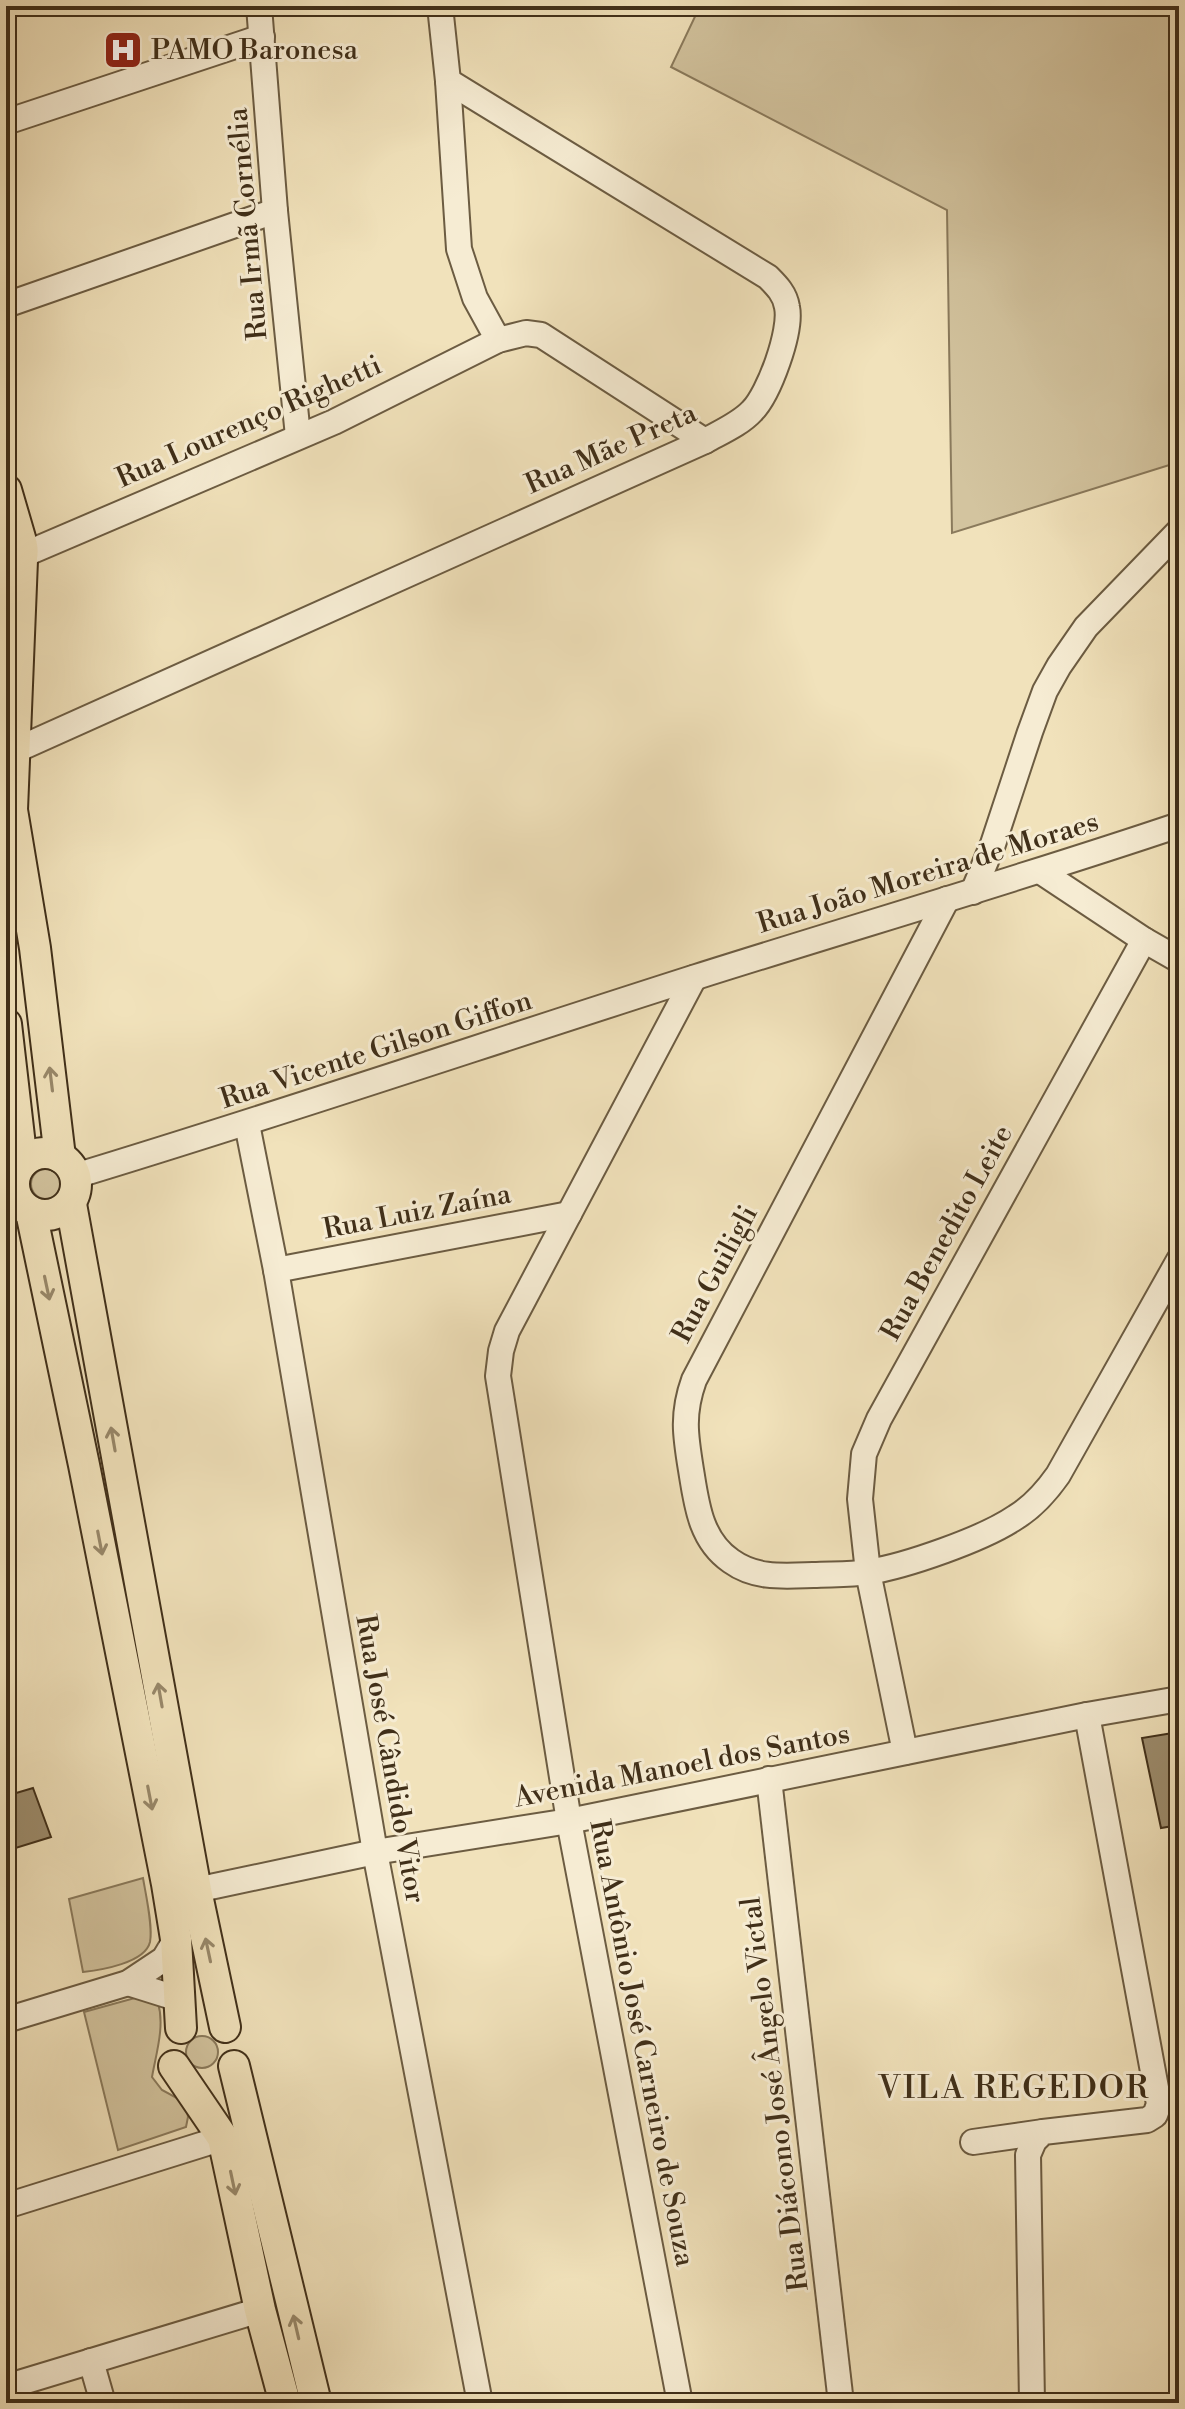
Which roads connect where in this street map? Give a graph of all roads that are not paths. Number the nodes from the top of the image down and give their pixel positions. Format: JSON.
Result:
{"nodes":[{"id":1,"x":259,"y":6,"type":"edge"},
{"id":2,"x":440,"y":6,"type":"edge"},
{"id":3,"x":262,"y":37,"type":"junction"},
{"id":4,"x":448,"y":81,"type":"junction"},
{"id":5,"x":6,"y":122,"type":"edge"},
{"id":6,"x":275,"y":211,"type":"junction"},
{"id":7,"x":6,"y":305,"type":"edge"},
{"id":8,"x":498,"y":340,"type":"junction"},
{"id":9,"x":298,"y":436,"type":"junction"},
{"id":10,"x":705,"y":441,"type":"junction"},
{"id":11,"x":6,"y":490,"type":"edge"},
{"id":12,"x":1179,"y":531,"type":"edge"},
{"id":13,"x":15,"y":551,"type":"edge"},
{"id":14,"x":14,"y":751,"type":"junction"},
{"id":15,"x":1179,"y":825,"type":"edge"},
{"id":16,"x":1040,"y":871,"type":"junction"},
{"id":17,"x":973,"y":892,"type":"junction"},
{"id":18,"x":947,"y":899,"type":"junction"},
{"id":19,"x":1144,"y":940,"type":"junction"},
{"id":20,"x":1179,"y":960,"type":"edge"},
{"id":21,"x":694,"y":978,"type":"junction"},
{"id":22,"x":6,"y":1024,"type":"edge"},
{"id":23,"x":247,"y":1124,"type":"junction"},
{"id":24,"x":22,"y":1163,"type":"junction"},
{"id":25,"x":69,"y":1179,"type":"junction"},
{"id":26,"x":31,"y":1212,"type":"junction"},
{"id":27,"x":569,"y":1214,"type":"junction"},
{"id":28,"x":1179,"y":1260,"type":"edge"},
{"id":29,"x":276,"y":1270,"type":"junction"},
{"id":30,"x":868,"y":1572,"type":"junction"},
{"id":31,"x":1179,"y":1699,"type":"edge"},
{"id":32,"x":1087,"y":1715,"type":"junction"},
{"id":33,"x":905,"y":1752,"type":"junction"},
{"id":34,"x":769,"y":1779,"type":"junction"},
{"id":35,"x":569,"y":1821,"type":"junction"},
{"id":36,"x":375,"y":1852,"type":"junction"},
{"id":37,"x":196,"y":1890,"type":"junction"},
{"id":38,"x":176,"y":1939,"type":"junction"},
{"id":39,"x":128,"y":1983,"type":"junction"},
{"id":40,"x":180,"y":2014,"type":"junction"},
{"id":41,"x":6,"y":2020,"type":"edge"},
{"id":42,"x":225,"y":2027,"type":"junction"},
{"id":43,"x":174,"y":2066,"type":"junction"},
{"id":44,"x":234,"y":2066,"type":"junction"},
{"id":45,"x":1043,"y":2132,"type":"junction"},
{"id":46,"x":223,"y":2138,"type":"junction"},
{"id":47,"x":973,"y":2142,"type":"dead end"},
{"id":48,"x":6,"y":2206,"type":"edge"},
{"id":49,"x":260,"y":2310,"type":"junction"},
{"id":50,"x":91,"y":2361,"type":"junction"},
{"id":51,"x":6,"y":2387,"type":"edge"},
{"id":52,"x":103,"y":2403,"type":"edge"},
{"id":53,"x":309,"y":2403,"type":"edge"},
{"id":54,"x":480,"y":2403,"type":"edge"},
{"id":55,"x":680,"y":2403,"type":"edge"},
{"id":56,"x":841,"y":2403,"type":"edge"},
{"id":57,"x":1032,"y":2403,"type":"edge"}],
"edges":[{"from":1,"to":3,"type":"street","name":"Rua Irmã Cornélia"},
{"from":2,"to":4,"type":"street"},
{"from":3,"to":5,"type":"street"},
{"from":3,"to":6,"type":"street","name":"Rua Irmã Cornélia"},
{"from":4,"to":8,"type":"street"},
{"from":4,"to":10,"type":"street","name":"Rua Mãe Preta"},
{"from":6,"to":7,"type":"street"},
{"from":6,"to":9,"type":"street","name":"Rua Irmã Cornélia"},
{"from":8,"to":9,"type":"street","name":"Rua Lourenço Righetti"},
{"from":8,"to":10,"type":"street","name":"Rua Lourenço Righetti"},
{"from":9,"to":13,"type":"street","name":"Rua Lourenço Righetti"},
{"from":10,"to":14,"type":"street","name":"Rua Mãe Preta"},
{"from":11,"to":13,"type":"main road"},
{"from":12,"to":17,"type":"street"},
{"from":13,"to":14,"type":"main road"},
{"from":25,"to":14,"type":"main road","one_way":true},
{"from":15,"to":16,"type":"street","name":"Rua João Moreira de Moraes"},
{"from":16,"to":17,"type":"street","name":"Rua João Moreira de Moraes"},
{"from":16,"to":19,"type":"street"},
{"from":17,"to":18,"type":"street","name":"Rua João Moreira de Moraes"},
{"from":18,"to":21,"type":"street","name":"Rua João Moreira de Moraes"},
{"from":18,"to":30,"type":"street","name":"Rua Guiligli"},
{"from":19,"to":20,"type":"street"},
{"from":19,"to":30,"type":"street","name":"Rua Benedito Leite"},
{"from":21,"to":23,"type":"street","name":"Rua Vicente Gilson Giffon"},
{"from":21,"to":27,"type":"street","name":"Rua Antônio José Carneiro de Souza"},
{"from":22,"to":24,"type":"main road"},
{"from":23,"to":25,"type":"street","name":"Rua Vicente Gilson Giffon"},
{"from":23,"to":29,"type":"street","name":"Rua José Cândido Vitor"},
{"from":24,"to":25,"type":"main road"},
{"from":24,"to":26,"type":"main road"},
{"from":25,"to":26,"type":"main road"},
{"from":37,"to":25,"type":"main road","one_way":true},
{"from":26,"to":38,"type":"main road","one_way":true},
{"from":27,"to":29,"type":"street","name":"Rua Luiz Zaína"},
{"from":27,"to":35,"type":"street","name":"Rua Antônio José Carneiro de Souza"},
{"from":28,"to":30,"type":"street","name":"Rua Guiligli"},
{"from":29,"to":36,"type":"street","name":"Rua José Cândido Vitor"},
{"from":30,"to":33,"type":"street","name":"Rua Benedito Leite"},
{"from":31,"to":32,"type":"street","name":"Avenida Manoel dos Santos"},
{"from":32,"to":33,"type":"street","name":"Avenida Manoel dos Santos"},
{"from":32,"to":45,"type":"street"},
{"from":33,"to":34,"type":"street","name":"Avenida Manoel dos Santos"},
{"from":34,"to":35,"type":"street","name":"Avenida Manoel dos Santos"},
{"from":34,"to":56,"type":"street","name":"Rua Diácono José Ângelo Victal"},
{"from":35,"to":36,"type":"street","name":"Avenida Manoel dos Santos"},
{"from":35,"to":55,"type":"street","name":"Rua Antônio José Carneiro de Souza"},
{"from":36,"to":37,"type":"street","name":"Avenida Manoel dos Santos"},
{"from":36,"to":54,"type":"street","name":"Rua José Cândido Vitor"},
{"from":42,"to":37,"type":"main road","one_way":true},
{"from":38,"to":39,"type":"street"},
{"from":38,"to":40,"type":"main road"},
{"from":39,"to":40,"type":"street"},
{"from":39,"to":41,"type":"street"},
{"from":40,"to":42,"type":"main road"},
{"from":40,"to":43,"type":"main road"},
{"from":42,"to":44,"type":"main road"},
{"from":43,"to":44,"type":"main road"},
{"from":43,"to":46,"type":"main road"},
{"from":53,"to":44,"type":"main road","one_way":true},
{"from":45,"to":47,"type":"street"},
{"from":45,"to":57,"type":"street"},
{"from":46,"to":48,"type":"street"},
{"from":46,"to":49,"type":"main road","one_way":true},
{"from":49,"to":50,"type":"street"},
{"from":49,"to":53,"type":"main road"},
{"from":50,"to":51,"type":"street"},
{"from":50,"to":52,"type":"street"}]}
